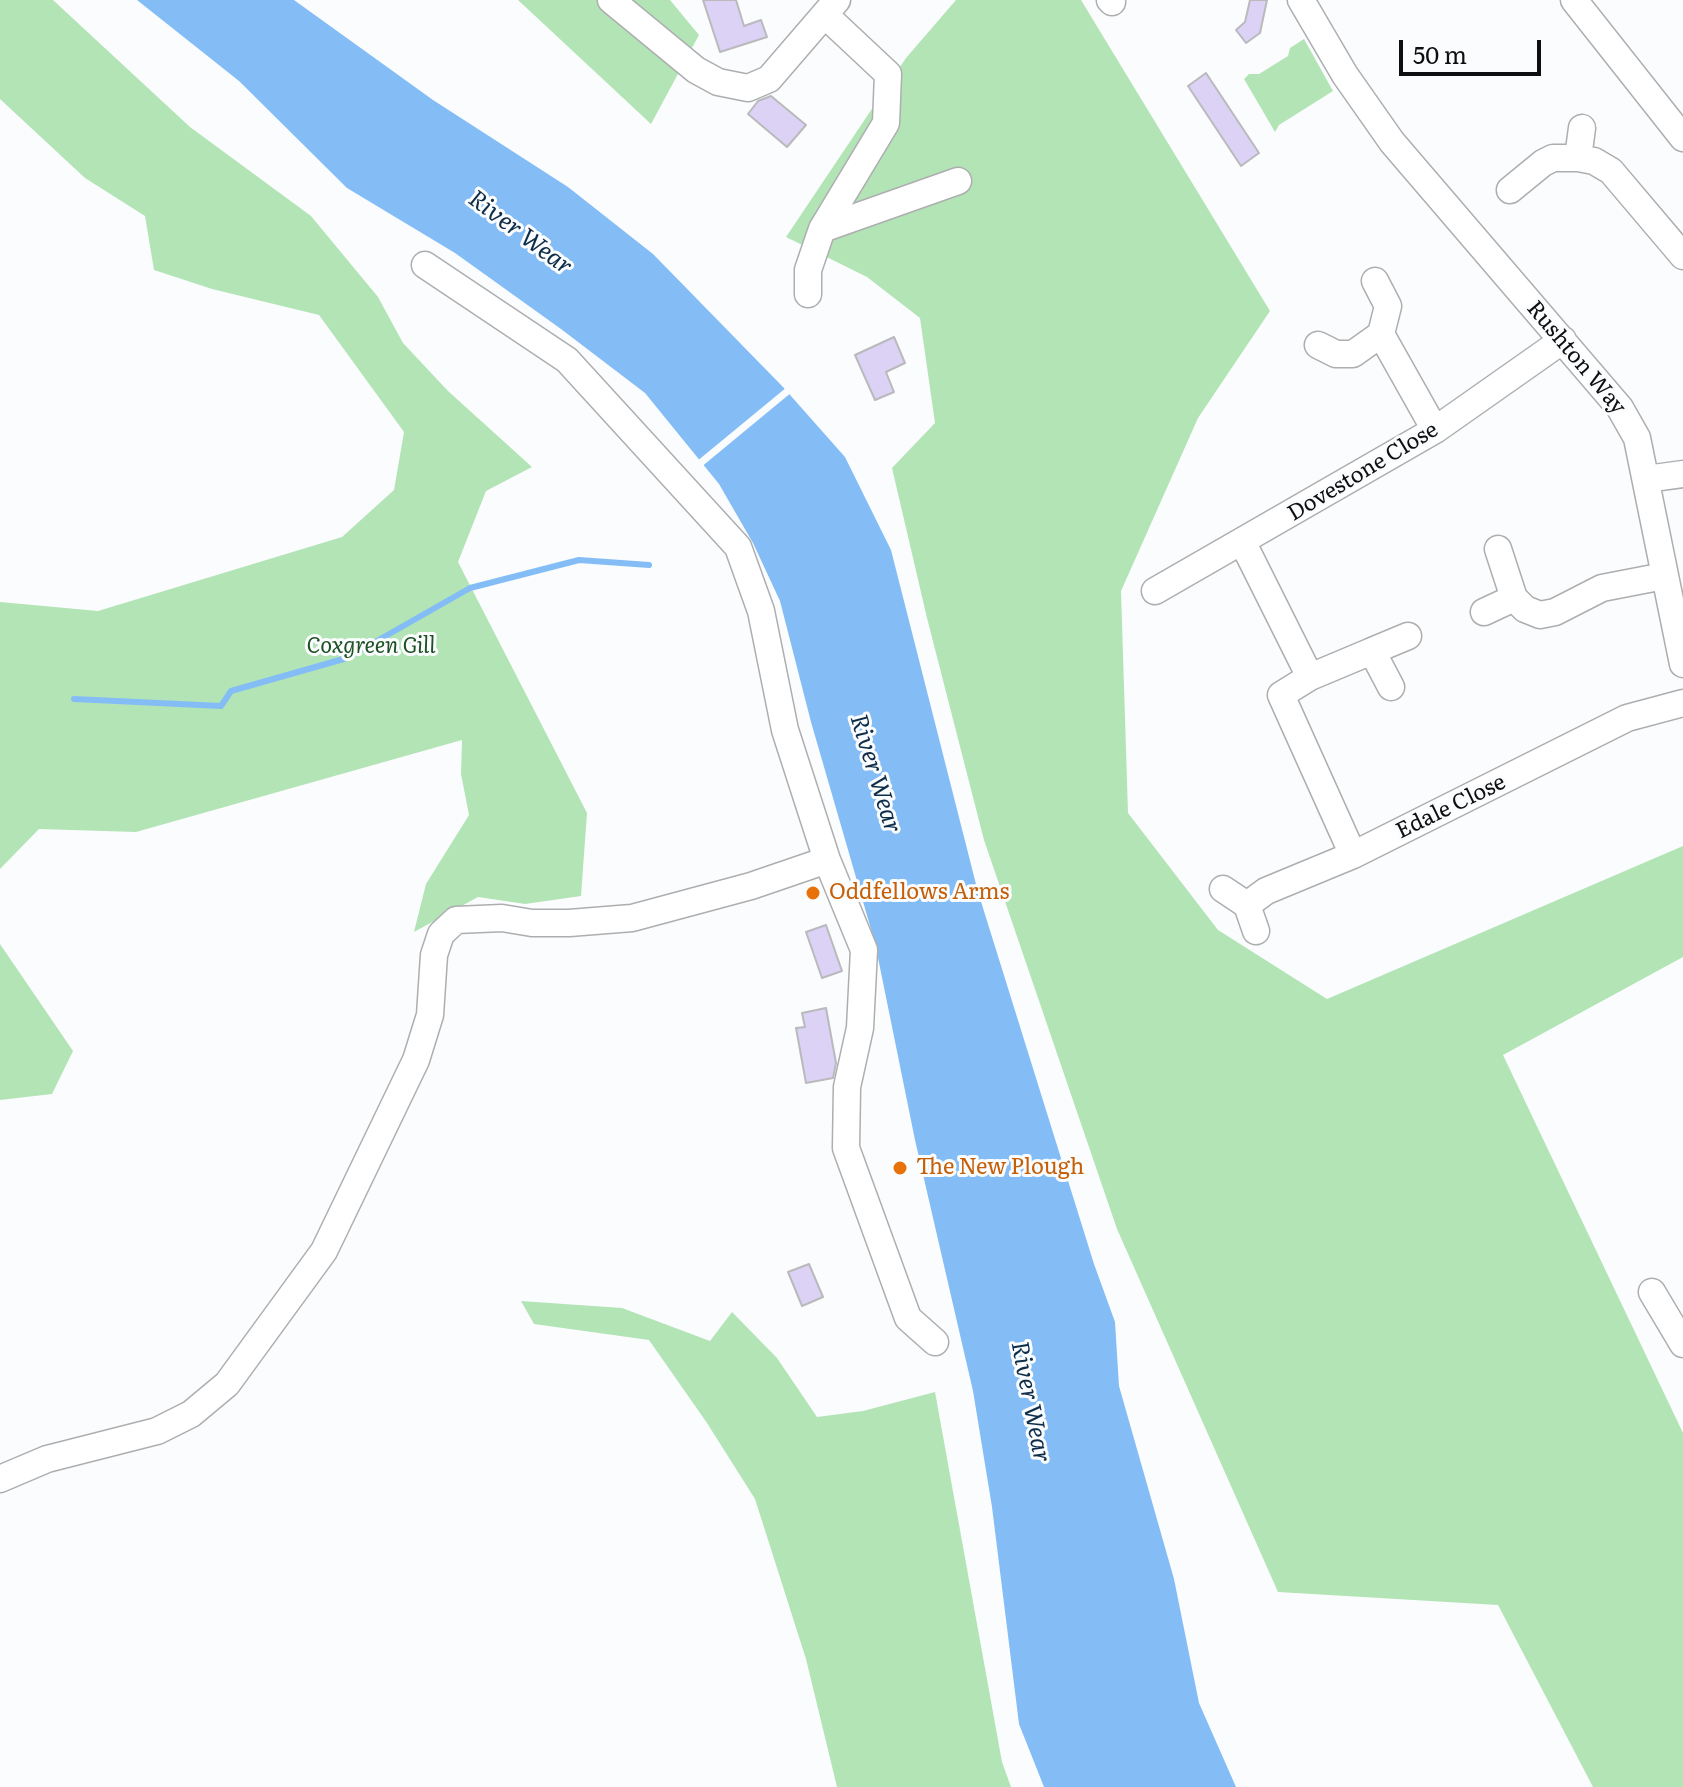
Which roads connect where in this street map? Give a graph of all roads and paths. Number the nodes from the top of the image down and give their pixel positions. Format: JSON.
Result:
{"nodes":[{"id":1,"x":611,"y":0,"type":"edge"},
{"id":2,"x":1301,"y":0,"type":"edge"},
{"id":3,"x":1574,"y":0,"type":"edge"},
{"id":4,"x":831,"y":8,"type":"edge"},
{"id":5,"x":1582,"y":128,"type":"dead end"},
{"id":6,"x":1683,"y":138,"type":"edge"},
{"id":7,"x":1578,"y":158,"type":"junction"},
{"id":8,"x":958,"y":181,"type":"dead end"},
{"id":9,"x":1510,"y":190,"type":"dead end"},
{"id":10,"x":822,"y":229,"type":"junction"},
{"id":11,"x":1683,"y":256,"type":"edge"},
{"id":12,"x":425,"y":265,"type":"dead end"},
{"id":13,"x":1375,"y":281,"type":"dead end"},
{"id":14,"x":808,"y":294,"type":"dead end"},
{"id":15,"x":1381,"y":334,"type":"junction"},
{"id":16,"x":1563,"y":340,"type":"junction"},
{"id":17,"x":1318,"y":345,"type":"dead end"},
{"id":18,"x":1435,"y":430,"type":"junction"},
{"id":19,"x":1683,"y":474,"type":"edge"},
{"id":20,"x":1646,"y":479,"type":"junction"},
{"id":21,"x":1243,"y":543,"type":"junction"},
{"id":22,"x":1498,"y":549,"type":"dead end"},
{"id":23,"x":1672,"y":590,"type":"edge"},
{"id":24,"x":1153,"y":591,"type":"dead end"},
{"id":25,"x":1514,"y":598,"type":"junction"},
{"id":26,"x":1484,"y":612,"type":"dead end"},
{"id":27,"x":1408,"y":636,"type":"dead end"},
{"id":28,"x":1372,"y":651,"type":"junction"},
{"id":29,"x":1683,"y":664,"type":"edge"},
{"id":30,"x":1310,"y":677,"type":"junction"},
{"id":31,"x":1391,"y":687,"type":"dead end"},
{"id":32,"x":1683,"y":703,"type":"edge"},
{"id":33,"x":1353,"y":855,"type":"junction"},
{"id":34,"x":827,"y":860,"type":"junction"},
{"id":35,"x":1223,"y":889,"type":"dead end"},
{"id":36,"x":1247,"y":905,"type":"junction"},
{"id":37,"x":1256,"y":931,"type":"dead end"},
{"id":38,"x":1652,"y":1292,"type":"dead end"},
{"id":39,"x":935,"y":1342,"type":"dead end"},
{"id":40,"x":1683,"y":1344,"type":"edge"},
{"id":41,"x":0,"y":1479,"type":"edge"}],
"edges":[{"from":1,"to":4,"type":"street"},
{"from":2,"to":16,"type":"street","name":"Rushton Way"},
{"from":3,"to":6,"type":"street"},
{"from":4,"to":10,"type":"street"},
{"from":5,"to":7,"type":"street"},
{"from":7,"to":9,"type":"street"},
{"from":7,"to":11,"type":"street"},
{"from":8,"to":10,"type":"street"},
{"from":10,"to":14,"type":"street"},
{"from":12,"to":34,"type":"street"},
{"from":13,"to":15,"type":"street"},
{"from":15,"to":17,"type":"street"},
{"from":15,"to":18,"type":"street"},
{"from":16,"to":18,"type":"street","name":"Dovestone Close"},
{"from":16,"to":20,"type":"street","name":"Rushton Way"},
{"from":18,"to":21,"type":"street","name":"Dovestone Close"},
{"from":19,"to":20,"type":"street"},
{"from":20,"to":23,"type":"street","name":"Rushton Way"},
{"from":21,"to":24,"type":"street","name":"Dovestone Close"},
{"from":21,"to":30,"type":"street"},
{"from":22,"to":25,"type":"street"},
{"from":23,"to":25,"type":"street"},
{"from":23,"to":29,"type":"street","name":"Rushton Way"},
{"from":25,"to":26,"type":"street"},
{"from":27,"to":28,"type":"street"},
{"from":28,"to":30,"type":"street"},
{"from":28,"to":31,"type":"street"},
{"from":30,"to":33,"type":"street"},
{"from":32,"to":33,"type":"street","name":"Edale Close"},
{"from":33,"to":36,"type":"street","name":"Edale Close"},
{"from":34,"to":39,"type":"street"},
{"from":34,"to":41,"type":"street"},
{"from":35,"to":36,"type":"street"},
{"from":36,"to":37,"type":"street"},
{"from":38,"to":40,"type":"street"}]}
